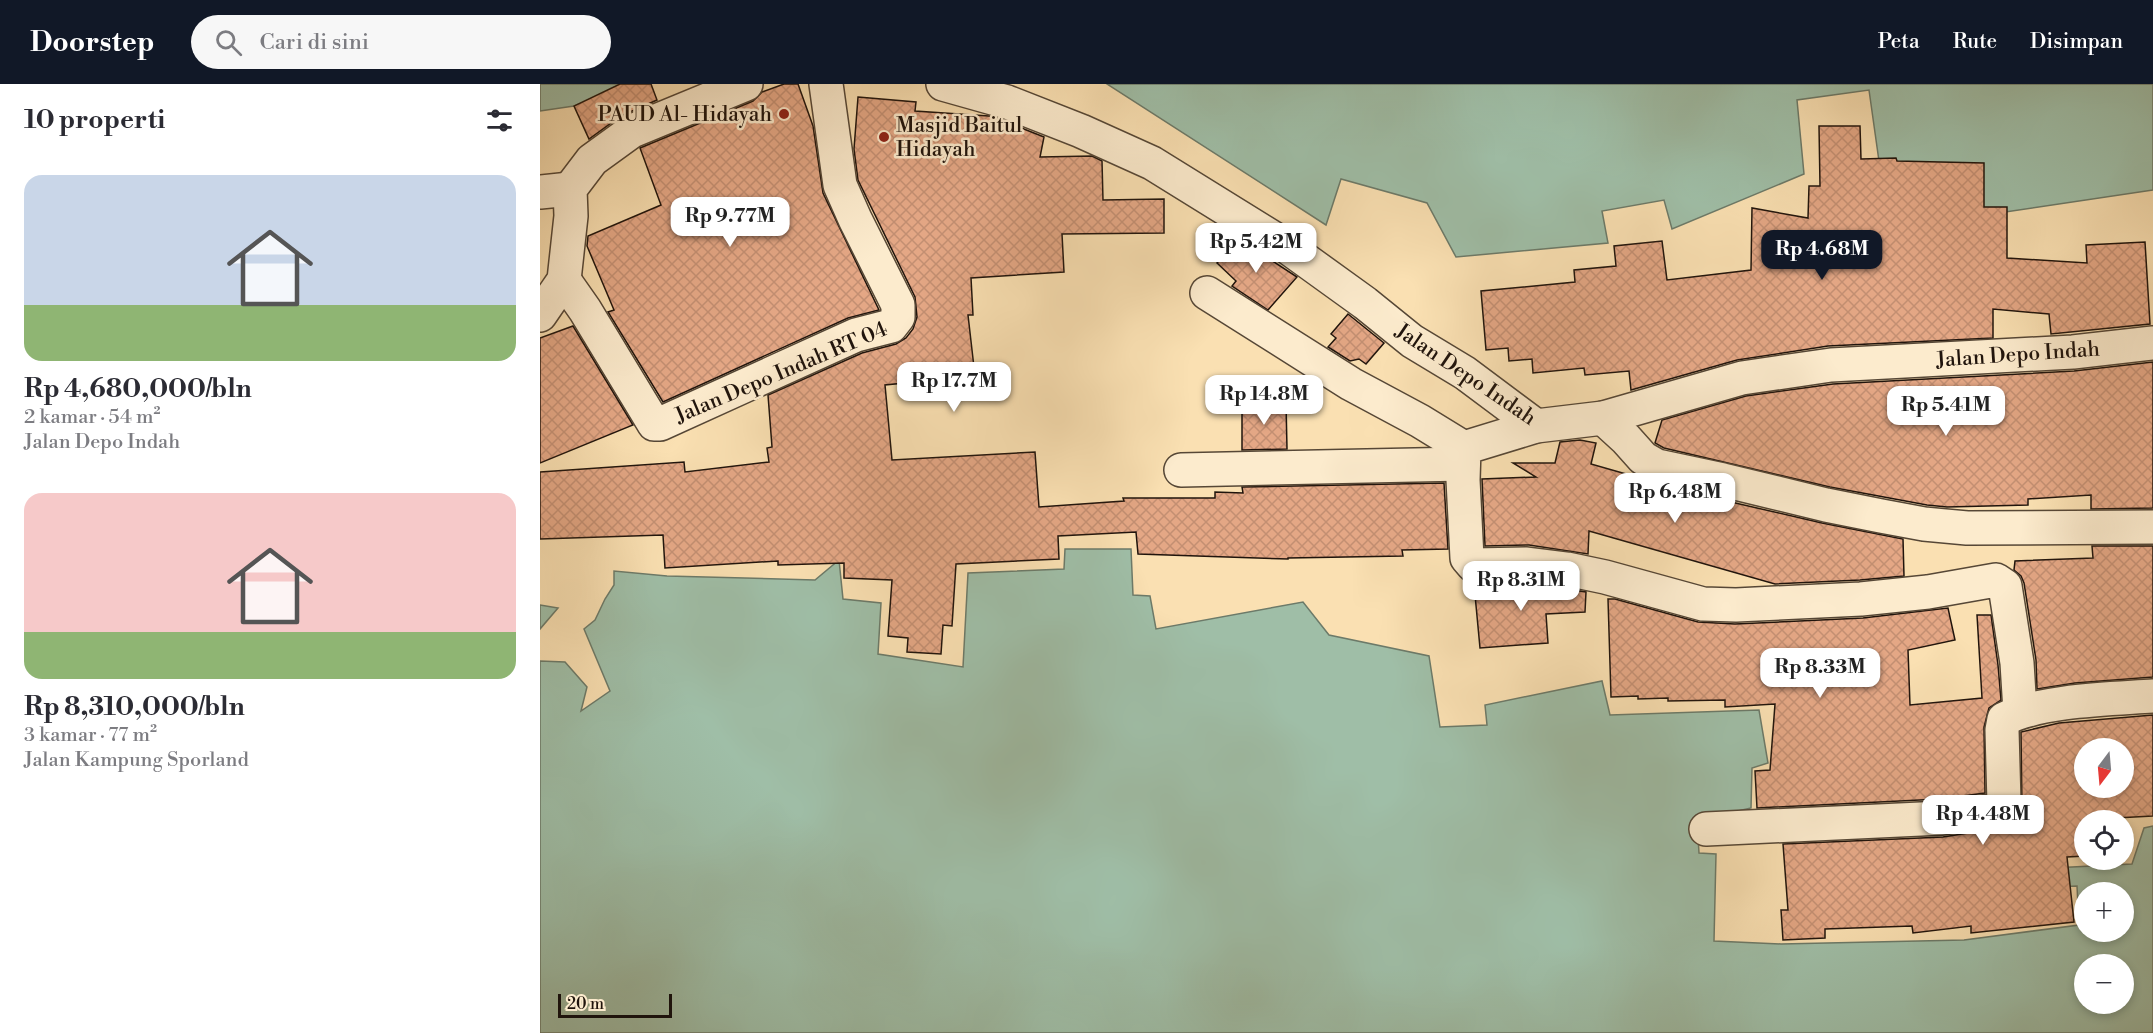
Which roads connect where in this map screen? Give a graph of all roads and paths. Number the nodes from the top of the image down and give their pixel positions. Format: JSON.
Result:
{"nodes":[{"id":1,"x":746,"y":84,"type":"edge"},
{"id":2,"x":826,"y":84,"type":"edge"},
{"id":3,"x":943,"y":84,"type":"edge"},
{"id":4,"x":555,"y":191,"type":"edge"},
{"id":5,"x":564,"y":280,"type":"junction"},
{"id":6,"x":1207,"y":293,"type":"dead end"},
{"id":7,"x":540,"y":315,"type":"edge"},
{"id":8,"x":2153,"y":344,"type":"edge"},
{"id":9,"x":1603,"y":418,"type":"junction"},
{"id":10,"x":1536,"y":426,"type":"junction"},
{"id":11,"x":1464,"y":456,"type":"junction"},
{"id":12,"x":1181,"y":470,"type":"dead end"},
{"id":13,"x":2153,"y":527,"type":"edge"},
{"id":14,"x":2153,"y":696,"type":"edge"},
{"id":15,"x":2020,"y":711,"type":"junction"},
{"id":16,"x":1706,"y":829,"type":"dead end"}],
"edges":[{"from":1,"to":4,"type":"street"},
{"from":2,"to":5,"type":"street","name":"Jalan Depo Indah RT 04"},
{"from":3,"to":10,"type":"street","name":"Jalan Depo Indah"},
{"from":4,"to":5,"type":"street"},
{"from":5,"to":7,"type":"street"},
{"from":6,"to":11,"type":"street"},
{"from":8,"to":9,"type":"street","name":"Jalan Depo Indah"},
{"from":9,"to":10,"type":"street","name":"Jalan Depo Indah"},
{"from":9,"to":13,"type":"street"},
{"from":10,"to":11,"type":"street"},
{"from":11,"to":12,"type":"street"},
{"from":11,"to":15,"type":"street"},
{"from":14,"to":15,"type":"street"},
{"from":15,"to":16,"type":"street"}]}
